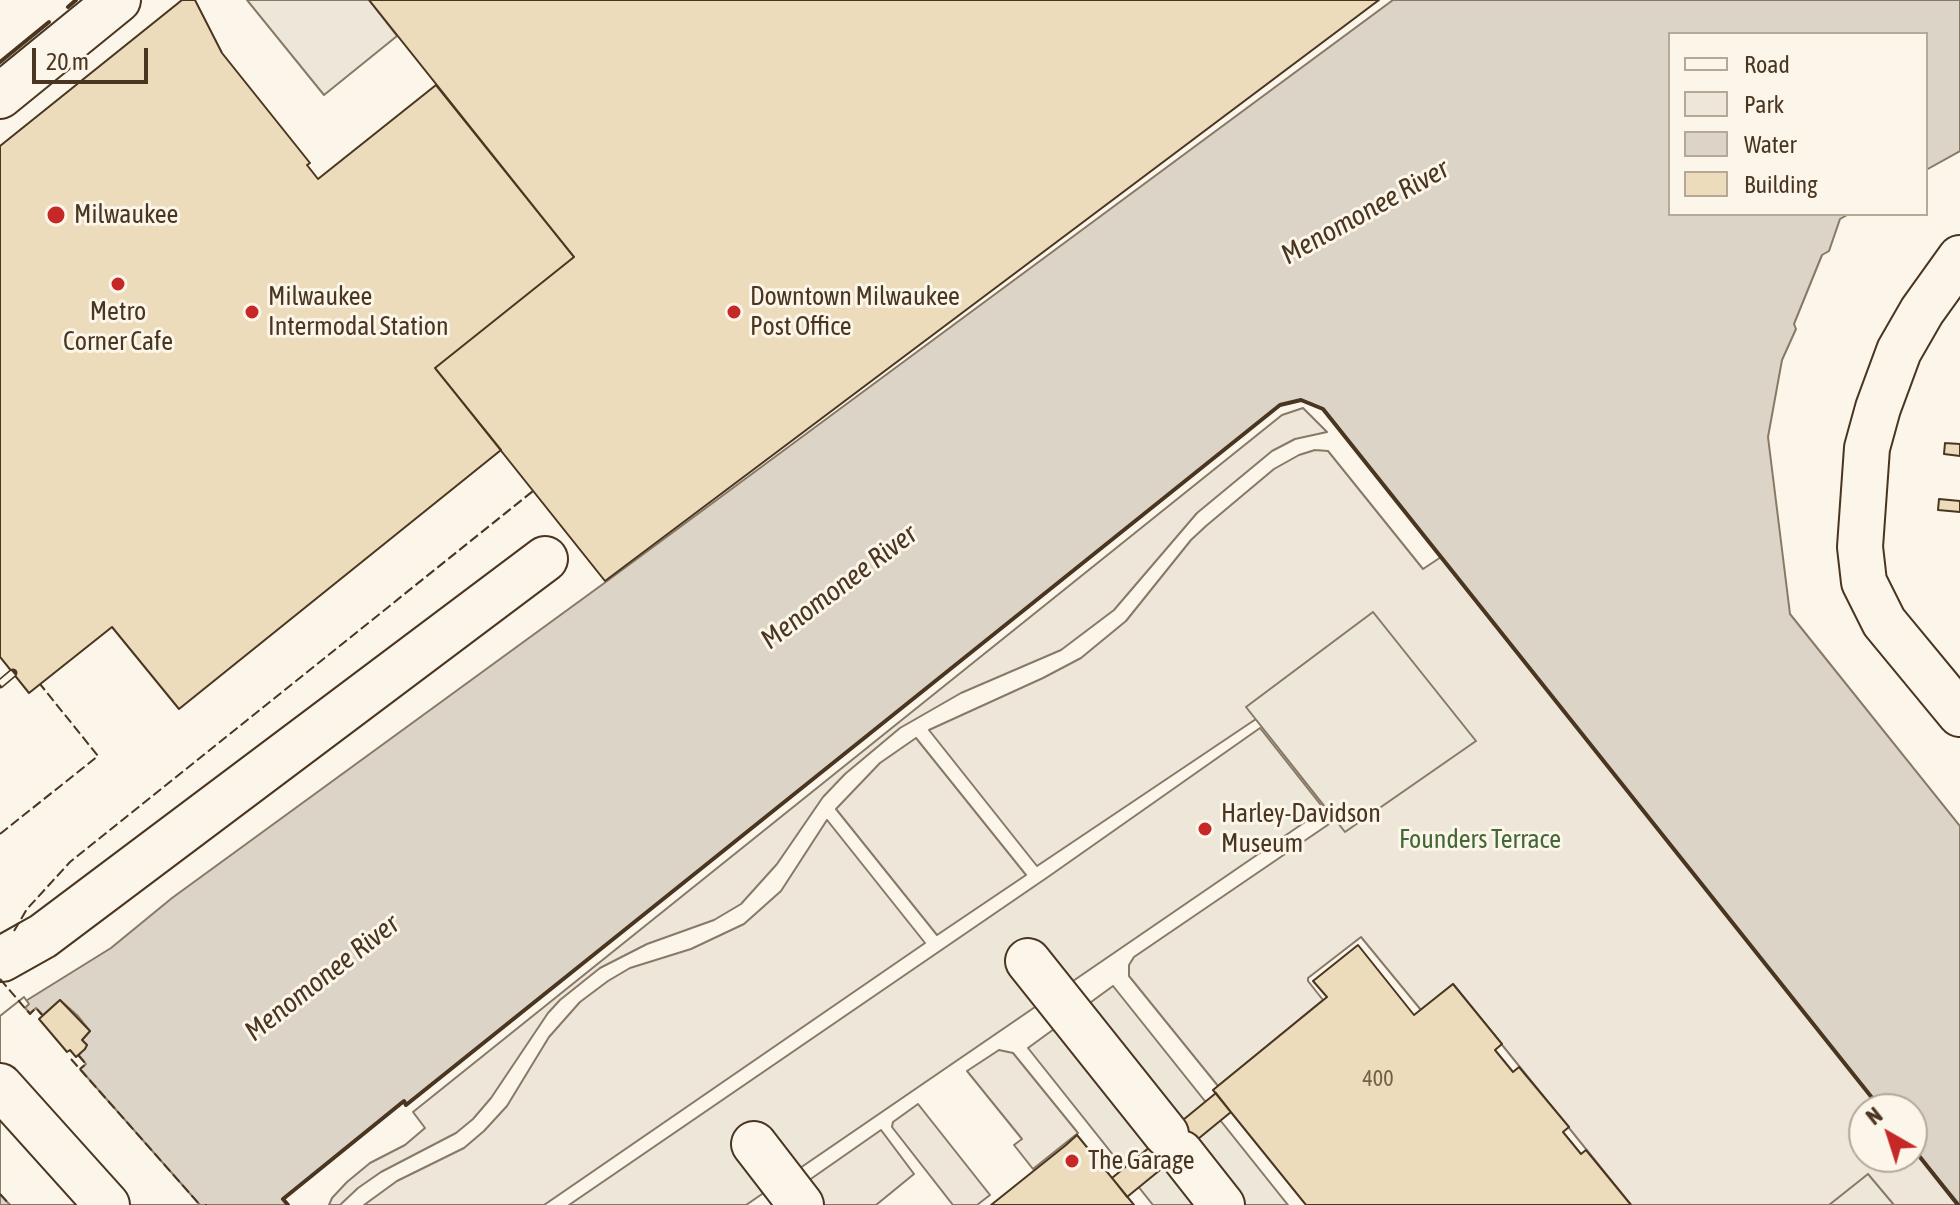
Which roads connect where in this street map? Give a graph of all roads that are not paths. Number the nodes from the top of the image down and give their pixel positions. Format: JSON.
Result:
{"nodes":[{"id":1,"x":118,"y":0,"type":"edge"},
{"id":2,"x":0,"y":96,"type":"edge"},
{"id":3,"x":1960,"y":258,"type":"edge"},
{"id":4,"x":545,"y":559,"type":"dead end"},
{"id":5,"x":1960,"y":714,"type":"edge"},
{"id":6,"x":2,"y":959,"type":"dead end"},
{"id":7,"x":1028,"y":961,"type":"dead end"},
{"id":8,"x":0,"y":1086,"type":"edge"},
{"id":9,"x":754,"y":1144,"type":"dead end"},
{"id":10,"x":107,"y":1205,"type":"edge"},
{"id":11,"x":801,"y":1205,"type":"edge"},
{"id":12,"x":1222,"y":1205,"type":"edge"}],
"edges":[{"from":1,"to":2,"type":"main road"},
{"from":3,"to":5,"type":"main road"},
{"from":4,"to":6,"type":"main road"},
{"from":7,"to":12,"type":"main road"},
{"from":8,"to":10,"type":"main road"},
{"from":9,"to":11,"type":"main road"}]}
